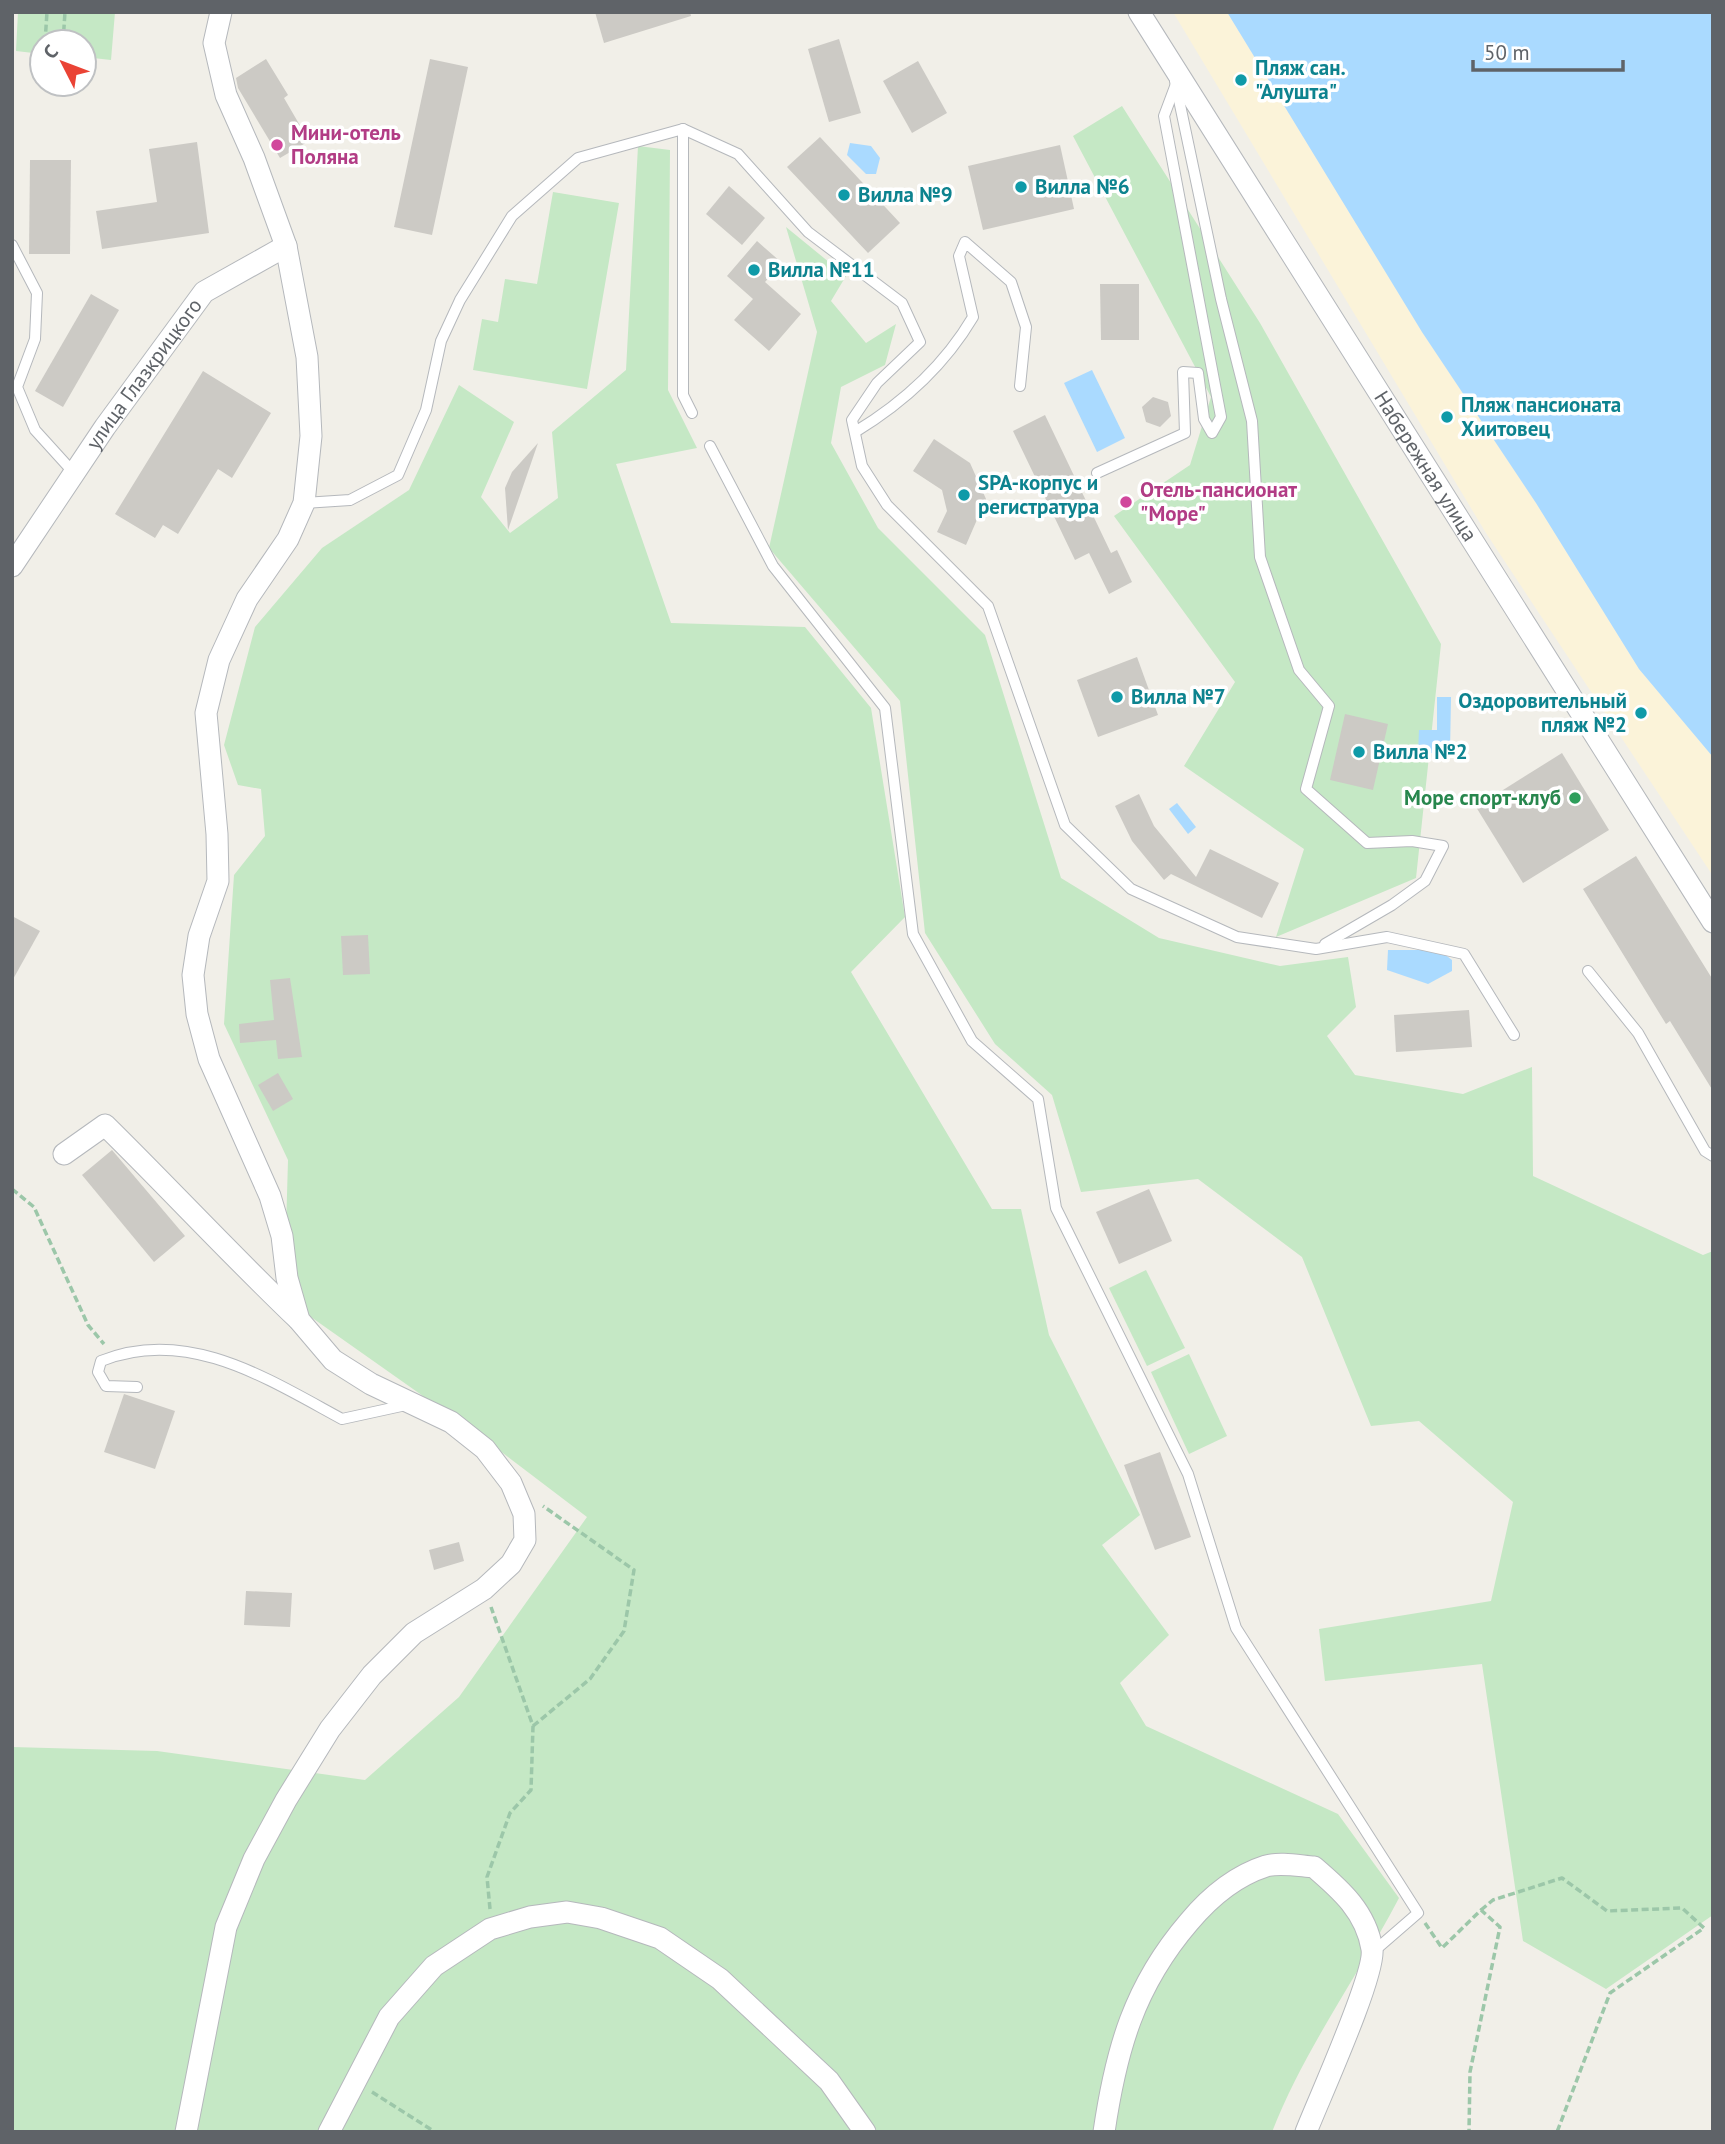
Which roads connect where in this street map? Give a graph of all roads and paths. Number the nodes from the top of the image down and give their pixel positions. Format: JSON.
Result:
{"nodes":[{"id":1,"x":221,"y":12,"type":"edge"},
{"id":2,"x":1139,"y":12,"type":"edge"},
{"id":3,"x":1174,"y":75,"type":"junction"},
{"id":4,"x":682,"y":129,"type":"junction"},
{"id":5,"x":12,"y":245,"type":"edge"},
{"id":6,"x":286,"y":246,"type":"junction"},
{"id":7,"x":1020,"y":386,"type":"dead end"},
{"id":8,"x":692,"y":413,"type":"dead end"},
{"id":9,"x":855,"y":432,"type":"junction"},
{"id":10,"x":710,"y":446,"type":"dead end"},
{"id":11,"x":74,"y":473,"type":"junction"},
{"id":12,"x":1097,"y":473,"type":"dead end"},
{"id":13,"x":304,"y":503,"type":"junction"},
{"id":14,"x":12,"y":566,"type":"edge"},
{"id":15,"x":1713,"y":922,"type":"edge"},
{"id":16,"x":1316,"y":949,"type":"junction"},
{"id":17,"x":1587,"y":971,"type":"dead end"},
{"id":18,"x":1514,"y":1035,"type":"dead end"},
{"id":19,"x":64,"y":1154,"type":"dead end"},
{"id":20,"x":1713,"y":1156,"type":"edge"},
{"id":21,"x":12,"y":1189,"type":"edge"},
{"id":22,"x":299,"y":1320,"type":"junction"},
{"id":23,"x":114,"y":1356,"type":"junction"},
{"id":24,"x":137,"y":1387,"type":"dead end"},
{"id":25,"x":413,"y":1404,"type":"junction"},
{"id":26,"x":510,"y":1483,"type":"junction"},
{"id":27,"x":484,"y":1589,"type":"junction"},
{"id":28,"x":533,"y":1726,"type":"junction"},
{"id":29,"x":1481,"y":1910,"type":"junction"},
{"id":30,"x":1418,"y":1913,"type":"junction"},
{"id":31,"x":491,"y":1928,"type":"junction"},
{"id":32,"x":1373,"y":1952,"type":"junction"},
{"id":33,"x":354,"y":2080,"type":"junction"},
{"id":34,"x":186,"y":2132,"type":"edge"},
{"id":35,"x":328,"y":2132,"type":"edge"},
{"id":36,"x":435,"y":2132,"type":"edge"},
{"id":37,"x":865,"y":2132,"type":"edge"},
{"id":38,"x":1104,"y":2132,"type":"edge"},
{"id":39,"x":1306,"y":2132,"type":"edge"},
{"id":40,"x":1469,"y":2132,"type":"edge"},
{"id":41,"x":1557,"y":2132,"type":"edge"}],
"edges":[{"from":1,"to":6,"type":"street"},
{"from":2,"to":3,"type":"street","name":"Набережная улица"},
{"from":3,"to":12,"type":"lane"},
{"from":3,"to":15,"type":"street","name":"Набережная улица"},
{"from":3,"to":16,"type":"lane"},
{"from":4,"to":8,"type":"lane"},
{"from":4,"to":9,"type":"lane"},
{"from":4,"to":13,"type":"lane"},
{"from":5,"to":11,"type":"lane"},
{"from":6,"to":11,"type":"street","name":"улица Глазкрицкого"},
{"from":6,"to":13,"type":"street"},
{"from":7,"to":9,"type":"lane"},
{"from":9,"to":16,"type":"lane"},
{"from":10,"to":30,"type":"lane"},
{"from":11,"to":14,"type":"street","name":"улица Глазкрицкого"},
{"from":13,"to":22,"type":"street"},
{"from":16,"to":18,"type":"lane"},
{"from":17,"to":20,"type":"lane"},
{"from":19,"to":22,"type":"street"},
{"from":21,"to":23,"type":"path"},
{"from":22,"to":25,"type":"street"},
{"from":23,"to":24,"type":"lane"},
{"from":23,"to":25,"type":"lane"},
{"from":25,"to":26,"type":"street"},
{"from":26,"to":27,"type":"street"},
{"from":26,"to":28,"type":"path"},
{"from":27,"to":28,"type":"path"},
{"from":27,"to":34,"type":"street"},
{"from":28,"to":31,"type":"path"},
{"from":29,"to":30,"type":"path"},
{"from":29,"to":40,"type":"path"},
{"from":29,"to":41,"type":"path"},
{"from":30,"to":32,"type":"lane"},
{"from":31,"to":33,"type":"street"},
{"from":31,"to":37,"type":"street"},
{"from":32,"to":38,"type":"street"},
{"from":32,"to":39,"type":"street"},
{"from":33,"to":35,"type":"street"},
{"from":33,"to":36,"type":"path"}]}
